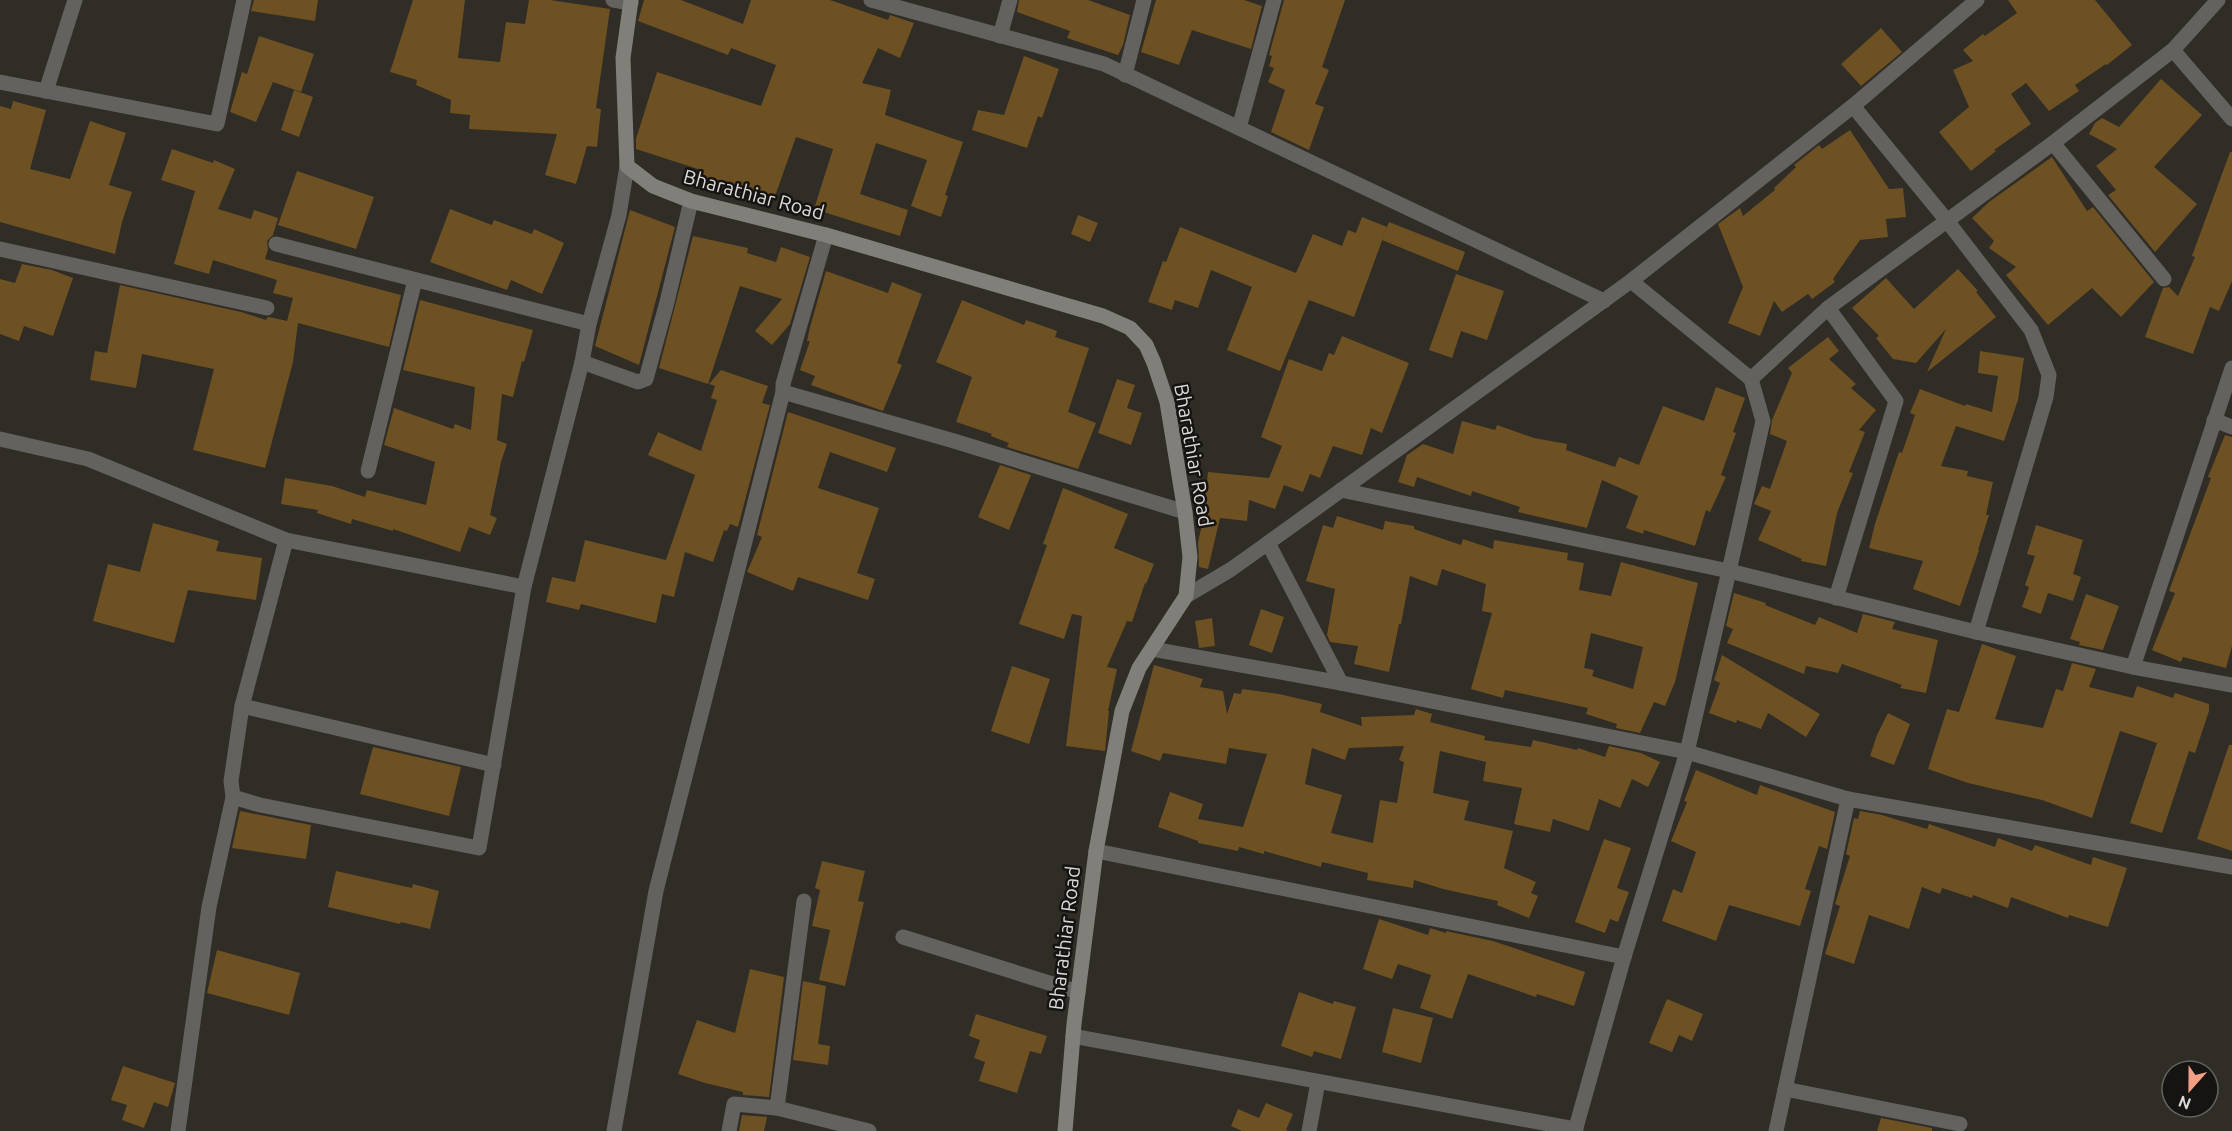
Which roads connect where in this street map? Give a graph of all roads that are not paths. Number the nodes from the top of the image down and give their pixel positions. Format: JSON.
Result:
{"nodes":[{"id":1,"x":75,"y":0,"type":"edge"},
{"id":2,"x":244,"y":0,"type":"edge"},
{"id":3,"x":613,"y":0,"type":"edge"},
{"id":4,"x":871,"y":0,"type":"edge"},
{"id":5,"x":1010,"y":0,"type":"edge"},
{"id":6,"x":1144,"y":0,"type":"edge"},
{"id":7,"x":1274,"y":0,"type":"edge"},
{"id":8,"x":1977,"y":0,"type":"edge"},
{"id":9,"x":2218,"y":0,"type":"edge"},
{"id":10,"x":631,"y":1,"type":"edge"},
{"id":11,"x":1000,"y":36,"type":"junction"},
{"id":12,"x":2173,"y":50,"type":"junction"},
{"id":13,"x":1125,"y":75,"type":"junction"},
{"id":14,"x":0,"y":82,"type":"edge"},
{"id":15,"x":46,"y":91,"type":"junction"},
{"id":16,"x":1853,"y":106,"type":"junction"},
{"id":17,"x":2232,"y":119,"type":"edge"},
{"id":18,"x":1239,"y":128,"type":"junction"},
{"id":19,"x":2054,"y":143,"type":"junction"},
{"id":20,"x":627,"y":166,"type":"junction"},
{"id":21,"x":691,"y":201,"type":"junction"},
{"id":22,"x":1948,"y":222,"type":"junction"},
{"id":23,"x":826,"y":235,"type":"junction"},
{"id":24,"x":276,"y":244,"type":"dead end"},
{"id":25,"x":0,"y":249,"type":"edge"},
{"id":26,"x":2164,"y":279,"type":"dead end"},
{"id":27,"x":415,"y":280,"type":"junction"},
{"id":28,"x":1631,"y":281,"type":"junction"},
{"id":29,"x":1604,"y":300,"type":"junction"},
{"id":30,"x":267,"y":308,"type":"dead end"},
{"id":31,"x":1828,"y":308,"type":"junction"},
{"id":32,"x":589,"y":324,"type":"junction"},
{"id":33,"x":582,"y":362,"type":"junction"},
{"id":34,"x":2232,"y":368,"type":"edge"},
{"id":35,"x":1751,"y":379,"type":"junction"},
{"id":36,"x":783,"y":392,"type":"junction"},
{"id":37,"x":2214,"y":420,"type":"junction"},
{"id":38,"x":2232,"y":427,"type":"edge"},
{"id":39,"x":0,"y":439,"type":"edge"},
{"id":40,"x":368,"y":471,"type":"dead end"},
{"id":41,"x":1341,"y":490,"type":"junction"},
{"id":42,"x":1185,"y":512,"type":"junction"},
{"id":43,"x":286,"y":540,"type":"junction"},
{"id":44,"x":1268,"y":543,"type":"junction"},
{"id":45,"x":1729,"y":571,"type":"junction"},
{"id":46,"x":524,"y":587,"type":"junction"},
{"id":47,"x":1186,"y":596,"type":"junction"},
{"id":48,"x":1836,"y":598,"type":"junction"},
{"id":49,"x":1976,"y":632,"type":"junction"},
{"id":50,"x":1152,"y":649,"type":"junction"},
{"id":51,"x":2133,"y":667,"type":"junction"},
{"id":52,"x":1341,"y":683,"type":"junction"},
{"id":53,"x":2232,"y":685,"type":"edge"},
{"id":54,"x":242,"y":706,"type":"junction"},
{"id":55,"x":1687,"y":752,"type":"junction"},
{"id":56,"x":494,"y":765,"type":"junction"},
{"id":57,"x":233,"y":796,"type":"junction"},
{"id":58,"x":1848,"y":799,"type":"junction"},
{"id":59,"x":1096,"y":852,"type":"junction"},
{"id":60,"x":2232,"y":867,"type":"edge"},
{"id":61,"x":804,"y":901,"type":"dead end"},
{"id":62,"x":903,"y":937,"type":"dead end"},
{"id":63,"x":1624,"y":957,"type":"junction"},
{"id":64,"x":1078,"y":992,"type":"junction"},
{"id":65,"x":1073,"y":1036,"type":"junction"},
{"id":66,"x":1318,"y":1082,"type":"junction"},
{"id":67,"x":1785,"y":1089,"type":"junction"},
{"id":68,"x":777,"y":1108,"type":"junction"},
{"id":69,"x":1960,"y":1124,"type":"dead end"},
{"id":70,"x":1576,"y":1130,"type":"edge"},
{"id":71,"x":178,"y":1131,"type":"edge"},
{"id":72,"x":614,"y":1131,"type":"edge"},
{"id":73,"x":729,"y":1131,"type":"edge"},
{"id":74,"x":869,"y":1131,"type":"edge"},
{"id":75,"x":1065,"y":1131,"type":"edge"},
{"id":76,"x":1309,"y":1131,"type":"edge"},
{"id":77,"x":1776,"y":1131,"type":"edge"}],
"edges":[{"from":1,"to":15,"type":"street"},
{"from":2,"to":15,"type":"street"},
{"from":3,"to":10,"type":"street"},
{"from":4,"to":11,"type":"street"},
{"from":5,"to":11,"type":"street"},
{"from":6,"to":13,"type":"street"},
{"from":7,"to":18,"type":"street"},
{"from":8,"to":16,"type":"street"},
{"from":9,"to":12,"type":"street"},
{"from":10,"to":20,"type":"main road"},
{"from":11,"to":13,"type":"street"},
{"from":12,"to":17,"type":"street"},
{"from":12,"to":19,"type":"street"},
{"from":13,"to":18,"type":"street"},
{"from":14,"to":15,"type":"street"},
{"from":16,"to":22,"type":"street"},
{"from":16,"to":28,"type":"street"},
{"from":18,"to":29,"type":"street"},
{"from":19,"to":22,"type":"street"},
{"from":19,"to":26,"type":"street"},
{"from":20,"to":21,"type":"main road","name":"Bharathiar Road"},
{"from":20,"to":32,"type":"street"},
{"from":21,"to":23,"type":"main road","name":"Bharathiar Road"},
{"from":21,"to":33,"type":"street"},
{"from":22,"to":31,"type":"street"},
{"from":22,"to":49,"type":"street"},
{"from":23,"to":36,"type":"street"},
{"from":23,"to":42,"type":"main road","name":"Bharathiar Road"},
{"from":24,"to":27,"type":"street"},
{"from":25,"to":30,"type":"street"},
{"from":27,"to":32,"type":"street"},
{"from":27,"to":40,"type":"street"},
{"from":28,"to":29,"type":"street"},
{"from":28,"to":35,"type":"street"},
{"from":29,"to":41,"type":"street"},
{"from":31,"to":35,"type":"street"},
{"from":31,"to":48,"type":"street"},
{"from":32,"to":33,"type":"street"},
{"from":33,"to":46,"type":"street"},
{"from":34,"to":37,"type":"street"},
{"from":35,"to":45,"type":"street"},
{"from":36,"to":42,"type":"street"},
{"from":36,"to":72,"type":"street"},
{"from":37,"to":38,"type":"street"},
{"from":37,"to":51,"type":"street"},
{"from":39,"to":43,"type":"street"},
{"from":41,"to":44,"type":"street"},
{"from":41,"to":45,"type":"street"},
{"from":42,"to":47,"type":"main road","name":"Bharathiar Road"},
{"from":43,"to":46,"type":"street"},
{"from":43,"to":54,"type":"street"},
{"from":44,"to":47,"type":"street"},
{"from":44,"to":52,"type":"street"},
{"from":45,"to":48,"type":"street"},
{"from":45,"to":55,"type":"street"},
{"from":46,"to":56,"type":"street"},
{"from":47,"to":50,"type":"main road","name":"Bharathiar Road"},
{"from":48,"to":49,"type":"street"},
{"from":49,"to":51,"type":"street"},
{"from":50,"to":52,"type":"street"},
{"from":50,"to":59,"type":"main road","name":"Bharathiar Road"},
{"from":51,"to":53,"type":"street"},
{"from":52,"to":55,"type":"street"},
{"from":54,"to":56,"type":"street"},
{"from":54,"to":57,"type":"street"},
{"from":55,"to":58,"type":"street"},
{"from":55,"to":63,"type":"street"},
{"from":56,"to":57,"type":"street"},
{"from":57,"to":71,"type":"street"},
{"from":58,"to":60,"type":"street"},
{"from":58,"to":67,"type":"street"},
{"from":59,"to":63,"type":"street"},
{"from":59,"to":64,"type":"main road","name":"Bharathiar Road"},
{"from":61,"to":68,"type":"street"},
{"from":62,"to":64,"type":"street"},
{"from":63,"to":70,"type":"street"},
{"from":64,"to":65,"type":"main road","name":"Bharathiar Road"},
{"from":65,"to":66,"type":"street"},
{"from":65,"to":75,"type":"main road","name":"Bharathiar Road"},
{"from":66,"to":70,"type":"street"},
{"from":66,"to":76,"type":"street"},
{"from":67,"to":69,"type":"street"},
{"from":67,"to":77,"type":"street"},
{"from":68,"to":73,"type":"street"},
{"from":68,"to":74,"type":"street"}]}
